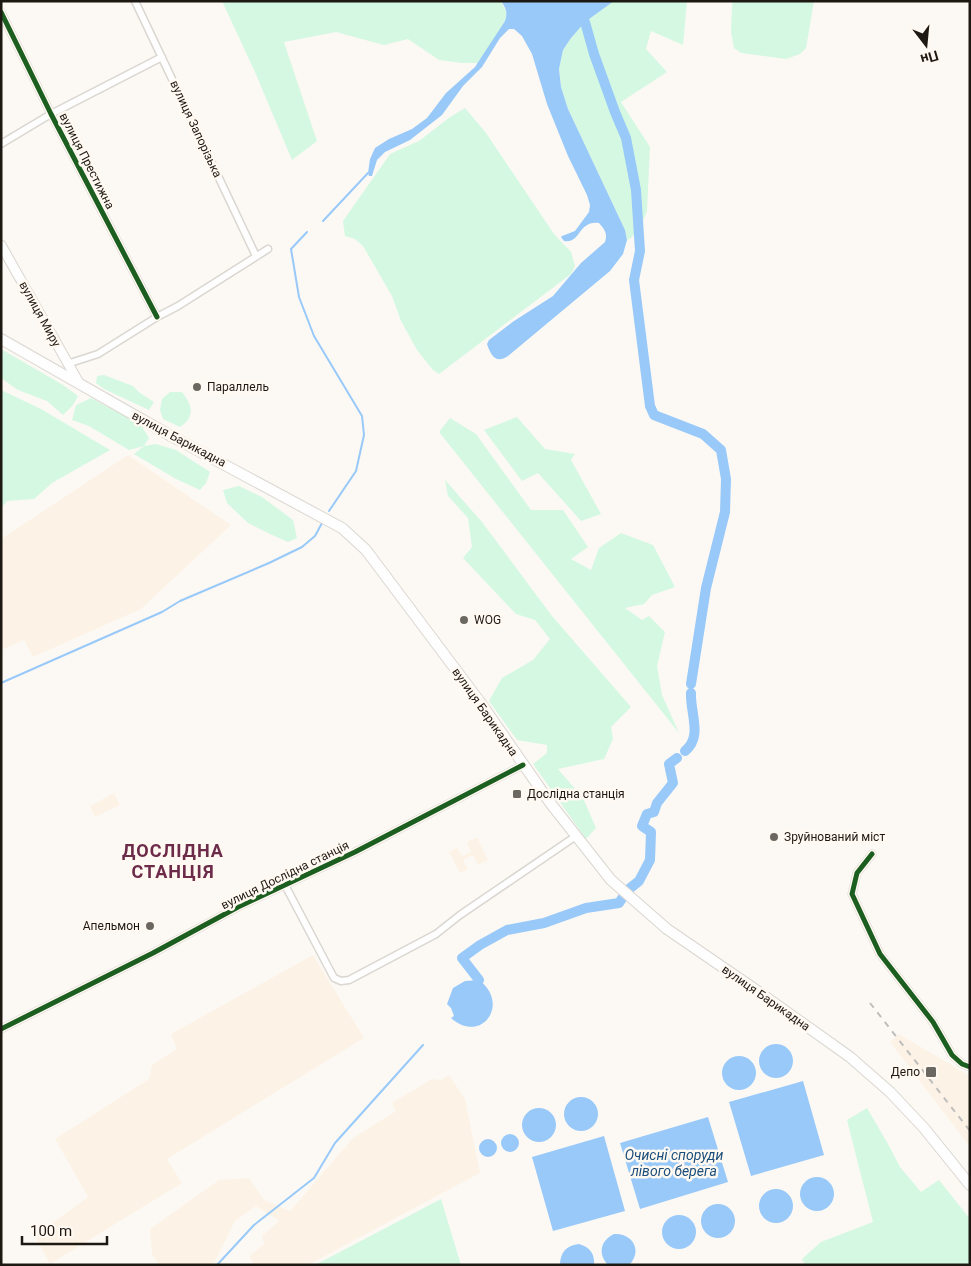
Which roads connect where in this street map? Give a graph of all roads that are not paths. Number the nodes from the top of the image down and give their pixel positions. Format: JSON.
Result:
{"nodes":[{"id":1,"x":136,"y":1,"type":"edge"},
{"id":2,"x":1,"y":12,"type":"edge"},
{"id":3,"x":162,"y":57,"type":"junction"},
{"id":4,"x":51,"y":114,"type":"junction"},
{"id":5,"x":1,"y":144,"type":"edge"},
{"id":6,"x":1,"y":245,"type":"edge"},
{"id":7,"x":268,"y":249,"type":"dead end"},
{"id":8,"x":256,"y":256,"type":"junction"},
{"id":9,"x":157,"y":318,"type":"junction"},
{"id":10,"x":1,"y":339,"type":"edge"},
{"id":11,"x":67,"y":364,"type":"junction"},
{"id":12,"x":79,"y":383,"type":"junction"},
{"id":13,"x":523,"y":766,"type":"junction"},
{"id":14,"x":576,"y":836,"type":"junction"},
{"id":15,"x":872,"y":854,"type":"dead end"},
{"id":16,"x":285,"y":885,"type":"junction"},
{"id":17,"x":1,"y":1029,"type":"edge"},
{"id":18,"x":970,"y":1067,"type":"edge"},
{"id":19,"x":970,"y":1185,"type":"edge"}],
"edges":[{"from":1,"to":3,"type":"street","name":"вулиця Запорізька"},
{"from":2,"to":4,"type":"street","name":"вулиця Престижна"},
{"from":3,"to":4,"type":"street"},
{"from":3,"to":8,"type":"street","name":"вулиця Запорізька"},
{"from":4,"to":5,"type":"street"},
{"from":4,"to":9,"type":"street","name":"вулиця Престижна"},
{"from":6,"to":11,"type":"street","name":"вулиця Миру"},
{"from":7,"to":8,"type":"street"},
{"from":8,"to":9,"type":"street"},
{"from":9,"to":11,"type":"street"},
{"from":10,"to":12,"type":"main road","name":"вулиця Барикадна"},
{"from":11,"to":12,"type":"street","name":"вулиця Миру"},
{"from":12,"to":13,"type":"main road","name":"вулиця Барикадна"},
{"from":13,"to":14,"type":"main road","name":"вулиця Барикадна"},
{"from":13,"to":16,"type":"street","name":"вулиця Дослідна станція"},
{"from":14,"to":16,"type":"street"},
{"from":14,"to":19,"type":"main road","name":"вулиця Барикадна"},
{"from":15,"to":18,"type":"street"},
{"from":16,"to":17,"type":"street","name":"вулиця Дослідна станція"}]}
